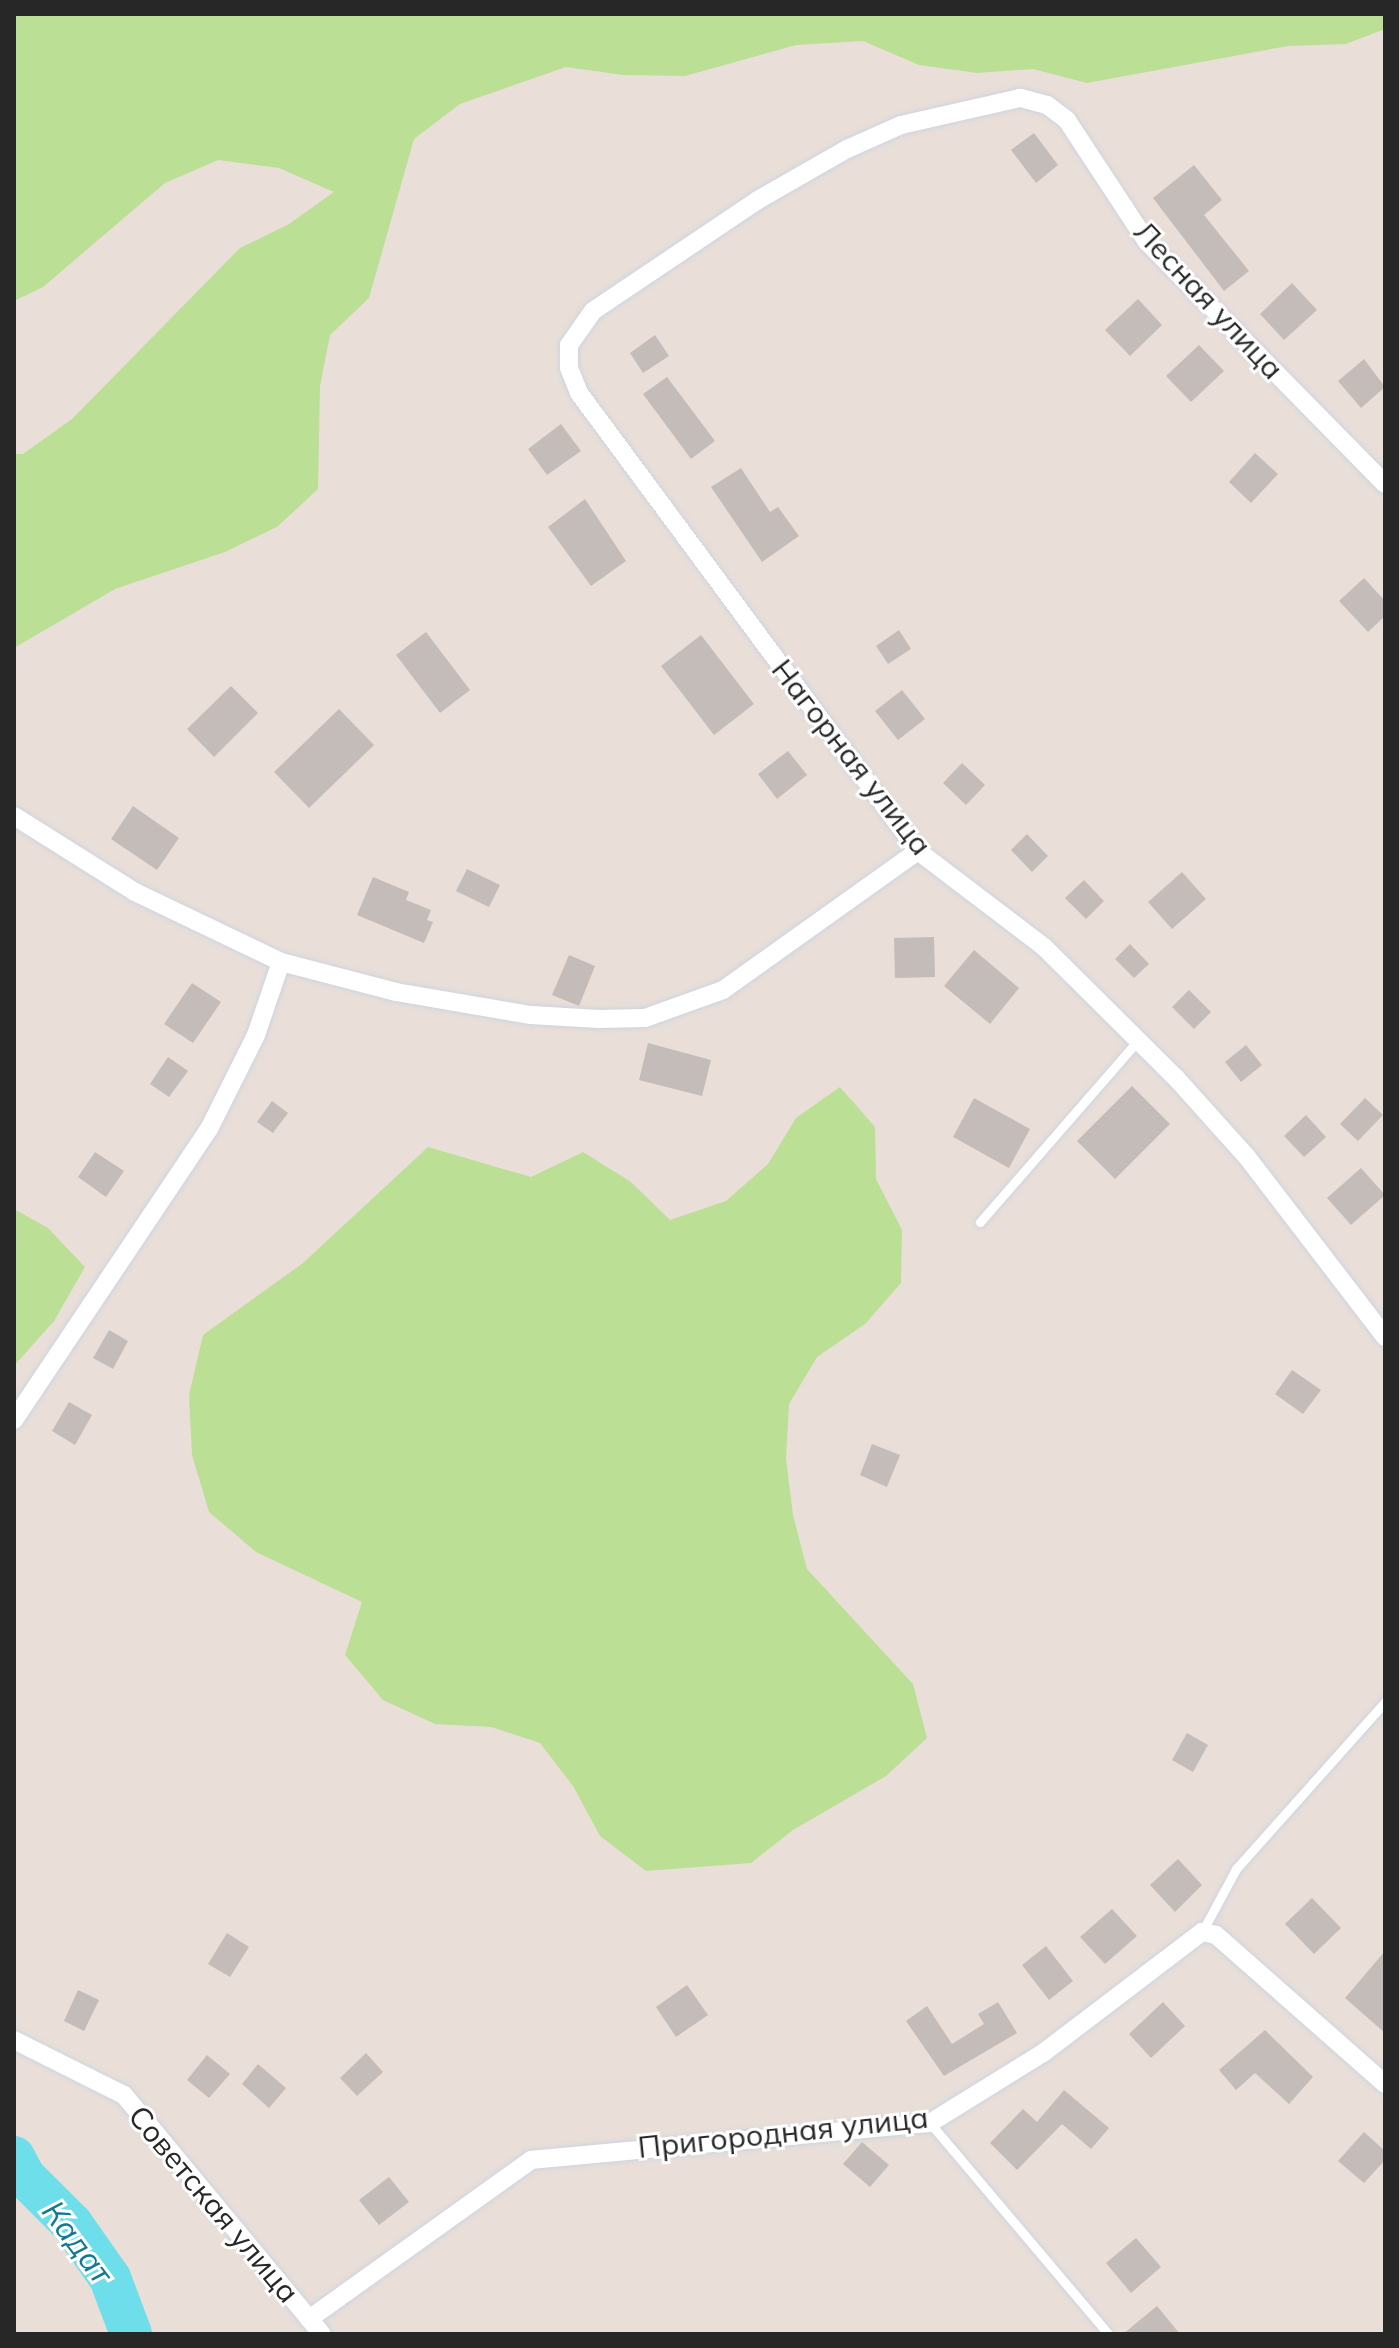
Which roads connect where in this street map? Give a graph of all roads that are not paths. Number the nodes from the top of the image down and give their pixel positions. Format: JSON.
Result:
{"nodes":[{"id":1,"x":1047,"y":105,"type":"joint"},
{"id":2,"x":1385,"y":484,"type":"edge"},
{"id":3,"x":14,"y":816,"type":"edge"},
{"id":4,"x":918,"y":851,"type":"junction"},
{"id":5,"x":281,"y":962,"type":"junction"},
{"id":6,"x":1138,"y":1040,"type":"junction"},
{"id":7,"x":980,"y":1222,"type":"dead end"},
{"id":8,"x":1385,"y":1337,"type":"edge"},
{"id":9,"x":14,"y":1420,"type":"edge"},
{"id":10,"x":1385,"y":1702,"type":"edge"},
{"id":11,"x":1202,"y":1932,"type":"junction"},
{"id":12,"x":14,"y":2040,"type":"edge"},
{"id":13,"x":1385,"y":2084,"type":"edge"},
{"id":14,"x":930,"y":2123,"type":"junction"},
{"id":15,"x":309,"y":2319,"type":"junction"},
{"id":16,"x":322,"y":2334,"type":"edge"},
{"id":17,"x":1108,"y":2334,"type":"edge"}],
"edges":[{"from":1,"to":2,"type":"street","name":"Лесная улица"},
{"from":1,"to":4,"type":"street","name":"Нагорная улица"},
{"from":3,"to":5,"type":"street"},
{"from":4,"to":5,"type":"street"},
{"from":4,"to":6,"type":"street","name":"Нагорная улица"},
{"from":5,"to":9,"type":"street"},
{"from":6,"to":7,"type":"lane"},
{"from":6,"to":8,"type":"street","name":"Нагорная улица"},
{"from":10,"to":11,"type":"lane"},
{"from":11,"to":13,"type":"street"},
{"from":11,"to":14,"type":"street","name":"Пригородная улица"},
{"from":12,"to":15,"type":"street","name":"Советская улица"},
{"from":14,"to":15,"type":"street","name":"Пригородная улица"},
{"from":14,"to":17,"type":"lane"},
{"from":15,"to":16,"type":"street","name":"Советская улица"}]}
